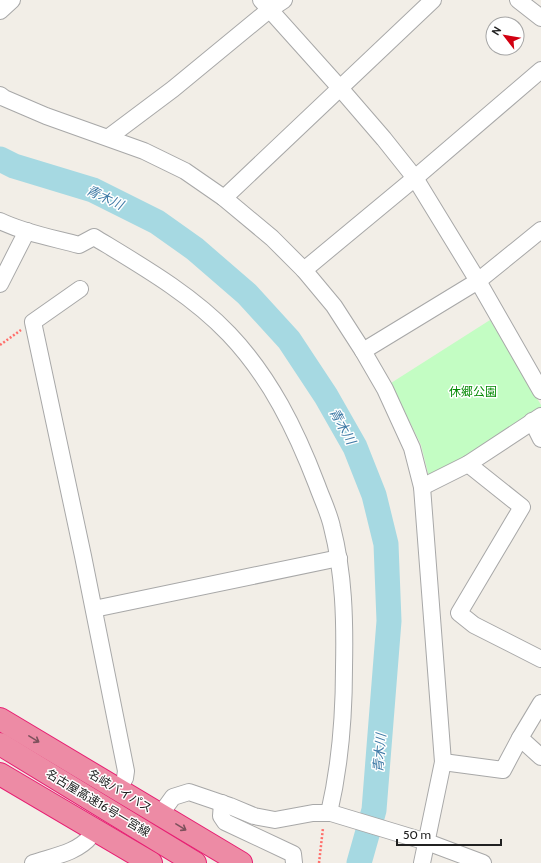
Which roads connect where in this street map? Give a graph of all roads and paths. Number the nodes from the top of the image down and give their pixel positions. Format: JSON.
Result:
{"nodes":[{"id":1,"x":12,"y":0,"type":"edge"},
{"id":2,"x":284,"y":0,"type":"edge"},
{"id":3,"x":433,"y":0,"type":"edge"},
{"id":4,"x":518,"y":0,"type":"edge"},
{"id":5,"x":265,"y":5,"type":"edge"},
{"id":6,"x":0,"y":11,"type":"edge"},
{"id":7,"x":541,"y":18,"type":"edge"},
{"id":8,"x":541,"y":70,"type":"edge"},
{"id":9,"x":340,"y":88,"type":"junction"},
{"id":10,"x":0,"y":95,"type":"edge"},
{"id":11,"x":108,"y":137,"type":"junction"},
{"id":12,"x":415,"y":178,"type":"junction"},
{"id":13,"x":224,"y":198,"type":"junction"},
{"id":14,"x":0,"y":221,"type":"edge"},
{"id":15,"x":541,"y":230,"type":"edge"},
{"id":16,"x":27,"y":231,"type":"junction"},
{"id":17,"x":304,"y":270,"type":"junction"},
{"id":18,"x":478,"y":281,"type":"junction"},
{"id":19,"x":0,"y":284,"type":"edge"},
{"id":20,"x":80,"y":289,"type":"dead end"},
{"id":21,"x":33,"y":322,"type":"junction"},
{"id":22,"x":0,"y":345,"type":"edge"},
{"id":23,"x":363,"y":351,"type":"junction"},
{"id":24,"x":541,"y":391,"type":"edge"},
{"id":25,"x":537,"y":419,"type":"edge"},
{"id":26,"x":541,"y":439,"type":"edge"},
{"id":27,"x":468,"y":464,"type":"junction"},
{"id":28,"x":422,"y":487,"type":"junction"},
{"id":29,"x":339,"y":558,"type":"junction"},
{"id":30,"x":94,"y":609,"type":"junction"},
{"id":31,"x":541,"y":660,"type":"edge"},
{"id":32,"x":541,"y":703,"type":"edge"},
{"id":33,"x":0,"y":719,"type":"edge"},
{"id":34,"x":520,"y":738,"type":"junction"},
{"id":35,"x":0,"y":744,"type":"edge"},
{"id":36,"x":541,"y":757,"type":"edge"},
{"id":37,"x":443,"y":762,"type":"junction"},
{"id":38,"x":0,"y":774,"type":"edge"},
{"id":39,"x":0,"y":782,"type":"edge"},
{"id":40,"x":119,"y":789,"type":"junction"},
{"id":41,"x":222,"y":803,"type":"junction"},
{"id":42,"x":329,"y":813,"type":"junction"},
{"id":43,"x":160,"y":815,"type":"junction"},
{"id":44,"x":91,"y":836,"type":"junction"},
{"id":45,"x":427,"y":842,"type":"junction"},
{"id":46,"x":138,"y":862,"type":"edge"},
{"id":47,"x":33,"y":863,"type":"edge"},
{"id":48,"x":195,"y":863,"type":"edge"},
{"id":49,"x":241,"y":863,"type":"edge"},
{"id":50,"x":294,"y":863,"type":"edge"},
{"id":51,"x":319,"y":863,"type":"edge"},
{"id":52,"x":422,"y":863,"type":"edge"},
{"id":53,"x":482,"y":863,"type":"edge"}],
"edges":[{"from":1,"to":6,"type":"street"},
{"from":2,"to":5,"type":"street"},
{"from":3,"to":9,"type":"street"},
{"from":4,"to":7,"type":"street"},
{"from":5,"to":9,"type":"street"},
{"from":5,"to":11,"type":"street"},
{"from":8,"to":12,"type":"street"},
{"from":9,"to":12,"type":"street"},
{"from":9,"to":13,"type":"street"},
{"from":10,"to":11,"type":"street"},
{"from":11,"to":13,"type":"street"},
{"from":12,"to":17,"type":"street"},
{"from":12,"to":18,"type":"street"},
{"from":13,"to":17,"type":"street"},
{"from":14,"to":16,"type":"street"},
{"from":15,"to":18,"type":"street"},
{"from":16,"to":19,"type":"street"},
{"from":16,"to":29,"type":"street"},
{"from":17,"to":23,"type":"street"},
{"from":18,"to":23,"type":"street"},
{"from":18,"to":24,"type":"street"},
{"from":20,"to":21,"type":"street"},
{"from":21,"to":22,"type":"path"},
{"from":21,"to":30,"type":"street"},
{"from":23,"to":28,"type":"street"},
{"from":25,"to":26,"type":"street"},
{"from":25,"to":27,"type":"street"},
{"from":27,"to":28,"type":"street"},
{"from":27,"to":31,"type":"street"},
{"from":28,"to":37,"type":"street"},
{"from":29,"to":30,"type":"street"},
{"from":29,"to":42,"type":"street"},
{"from":30,"to":40,"type":"street"},
{"from":32,"to":34,"type":"street"},
{"from":33,"to":40,"type":"highway","name":"名岐バイパス","one_way":true},
{"from":34,"to":36,"type":"street"},
{"from":34,"to":37,"type":"street"},
{"from":35,"to":48,"type":"highway","name":"名古屋高速16号一宮線"},
{"from":37,"to":45,"type":"street"},
{"from":38,"to":46,"type":"highway","name":"名古屋高速16号一宮線"},
{"from":39,"to":44,"type":"highway"},
{"from":40,"to":43,"type":"highway","name":"名岐バイパス"},
{"from":41,"to":42,"type":"street"},
{"from":41,"to":43,"type":"street"},
{"from":41,"to":50,"type":"street"},
{"from":42,"to":45,"type":"street"},
{"from":42,"to":51,"type":"path"},
{"from":43,"to":49,"type":"highway","name":"名岐バイパス","one_way":true},
{"from":44,"to":46,"type":"highway"},
{"from":44,"to":47,"type":"street"},
{"from":45,"to":52,"type":"street"},
{"from":45,"to":53,"type":"street"}]}
